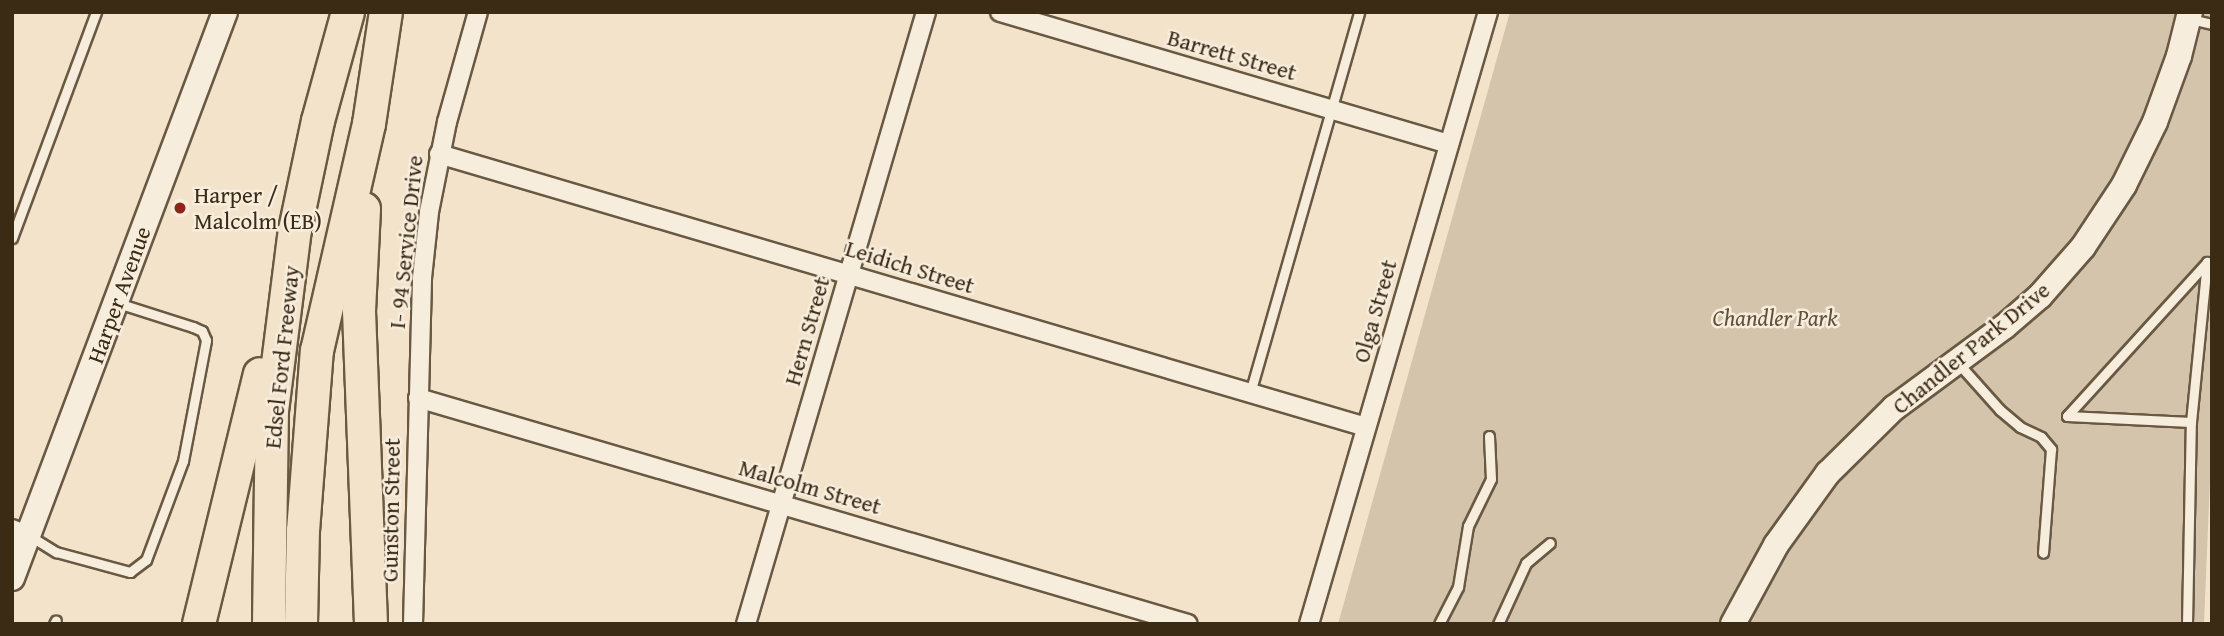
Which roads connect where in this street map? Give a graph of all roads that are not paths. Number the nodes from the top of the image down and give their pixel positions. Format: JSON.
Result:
{"nodes":[{"id":1,"x":96,"y":12,"type":"edge"},
{"id":2,"x":225,"y":12,"type":"edge"},
{"id":3,"x":348,"y":12,"type":"edge"},
{"id":4,"x":386,"y":12,"type":"edge"},
{"id":5,"x":478,"y":12,"type":"edge"},
{"id":6,"x":926,"y":12,"type":"edge"},
{"id":7,"x":1000,"y":12,"type":"edge"},
{"id":8,"x":1359,"y":12,"type":"edge"},
{"id":9,"x":1488,"y":12,"type":"edge"},
{"id":10,"x":2197,"y":18,"type":"edge"},
{"id":11,"x":1330,"y":109,"type":"junction"},
{"id":12,"x":369,"y":124,"type":"junction"},
{"id":13,"x":1449,"y":144,"type":"junction"},
{"id":14,"x":439,"y":154,"type":"junction"},
{"id":15,"x":295,"y":230,"type":"junction"},
{"id":16,"x":12,"y":238,"type":"edge"},
{"id":17,"x":849,"y":276,"type":"junction"},
{"id":18,"x":116,"y":302,"type":"junction"},
{"id":19,"x":1957,"y":362,"type":"junction"},
{"id":20,"x":1250,"y":393,"type":"junction"},
{"id":21,"x":418,"y":398,"type":"junction"},
{"id":22,"x":2191,"y":422,"type":"junction"},
{"id":23,"x":1366,"y":427,"type":"junction"},
{"id":24,"x":1489,"y":436,"type":"dead end"},
{"id":25,"x":781,"y":504,"type":"junction"},
{"id":26,"x":21,"y":532,"type":"edge"},
{"id":27,"x":1550,"y":543,"type":"dead end"},
{"id":28,"x":2043,"y":553,"type":"dead end"},
{"id":29,"x":12,"y":578,"type":"edge"},
{"id":30,"x":198,"y":624,"type":"edge"},
{"id":31,"x":269,"y":624,"type":"edge"},
{"id":32,"x":301,"y":624,"type":"edge"},
{"id":33,"x":371,"y":624,"type":"edge"},
{"id":34,"x":413,"y":624,"type":"edge"},
{"id":35,"x":746,"y":624,"type":"edge"},
{"id":36,"x":1188,"y":624,"type":"edge"},
{"id":37,"x":1308,"y":624,"type":"edge"},
{"id":38,"x":1439,"y":624,"type":"edge"},
{"id":39,"x":1498,"y":624,"type":"edge"},
{"id":40,"x":1733,"y":624,"type":"edge"},
{"id":41,"x":2187,"y":624,"type":"edge"}],
"edges":[{"from":1,"to":16,"type":"lane"},
{"from":2,"to":18,"type":"street","name":"Harper Avenue"},
{"from":3,"to":15,"type":"highway","name":"Edsel Ford Freeway"},
{"from":4,"to":12,"type":"highway","name":"Edsel Ford Freeway"},
{"from":5,"to":14,"type":"street","name":"I- 94 Service Drive"},
{"from":6,"to":17,"type":"street","name":"Hern Street"},
{"from":7,"to":11,"type":"street","name":"Barrett Street"},
{"from":8,"to":11,"type":"lane"},
{"from":9,"to":13,"type":"street","name":"Olga Street"},
{"from":10,"to":19,"type":"street","name":"Chandler Park Drive"},
{"from":11,"to":13,"type":"street","name":"Barrett Street"},
{"from":11,"to":20,"type":"lane"},
{"from":12,"to":32,"type":"highway","name":"Edsel Ford Freeway"},
{"from":12,"to":33,"type":"highway"},
{"from":13,"to":23,"type":"street","name":"Olga Street"},
{"from":14,"to":17,"type":"street","name":"Leidich Street"},
{"from":14,"to":21,"type":"street","name":"I- 94 Service Drive"},
{"from":15,"to":30,"type":"highway"},
{"from":15,"to":31,"type":"highway","name":"Edsel Ford Freeway"},
{"from":17,"to":20,"type":"street","name":"Leidich Street"},
{"from":17,"to":25,"type":"street","name":"Hern Street"},
{"from":18,"to":26,"type":"street","name":"Harper Avenue"},
{"from":18,"to":26,"type":"lane"},
{"from":19,"to":28,"type":"lane"},
{"from":19,"to":40,"type":"street","name":"Chandler Park Drive"},
{"from":20,"to":23,"type":"street","name":"Leidich Street"},
{"from":21,"to":25,"type":"street","name":"Malcolm Street"},
{"from":21,"to":34,"type":"street","name":"Gunston Street"},
{"from":22,"to":22,"type":"lane"},
{"from":22,"to":41,"type":"lane"},
{"from":23,"to":37,"type":"street","name":"Olga Street"},
{"from":24,"to":38,"type":"lane"},
{"from":25,"to":35,"type":"street","name":"Hern Street"},
{"from":25,"to":36,"type":"street","name":"Malcolm Street"},
{"from":26,"to":29,"type":"street","name":"Harper Avenue"},
{"from":27,"to":39,"type":"lane"}]}
